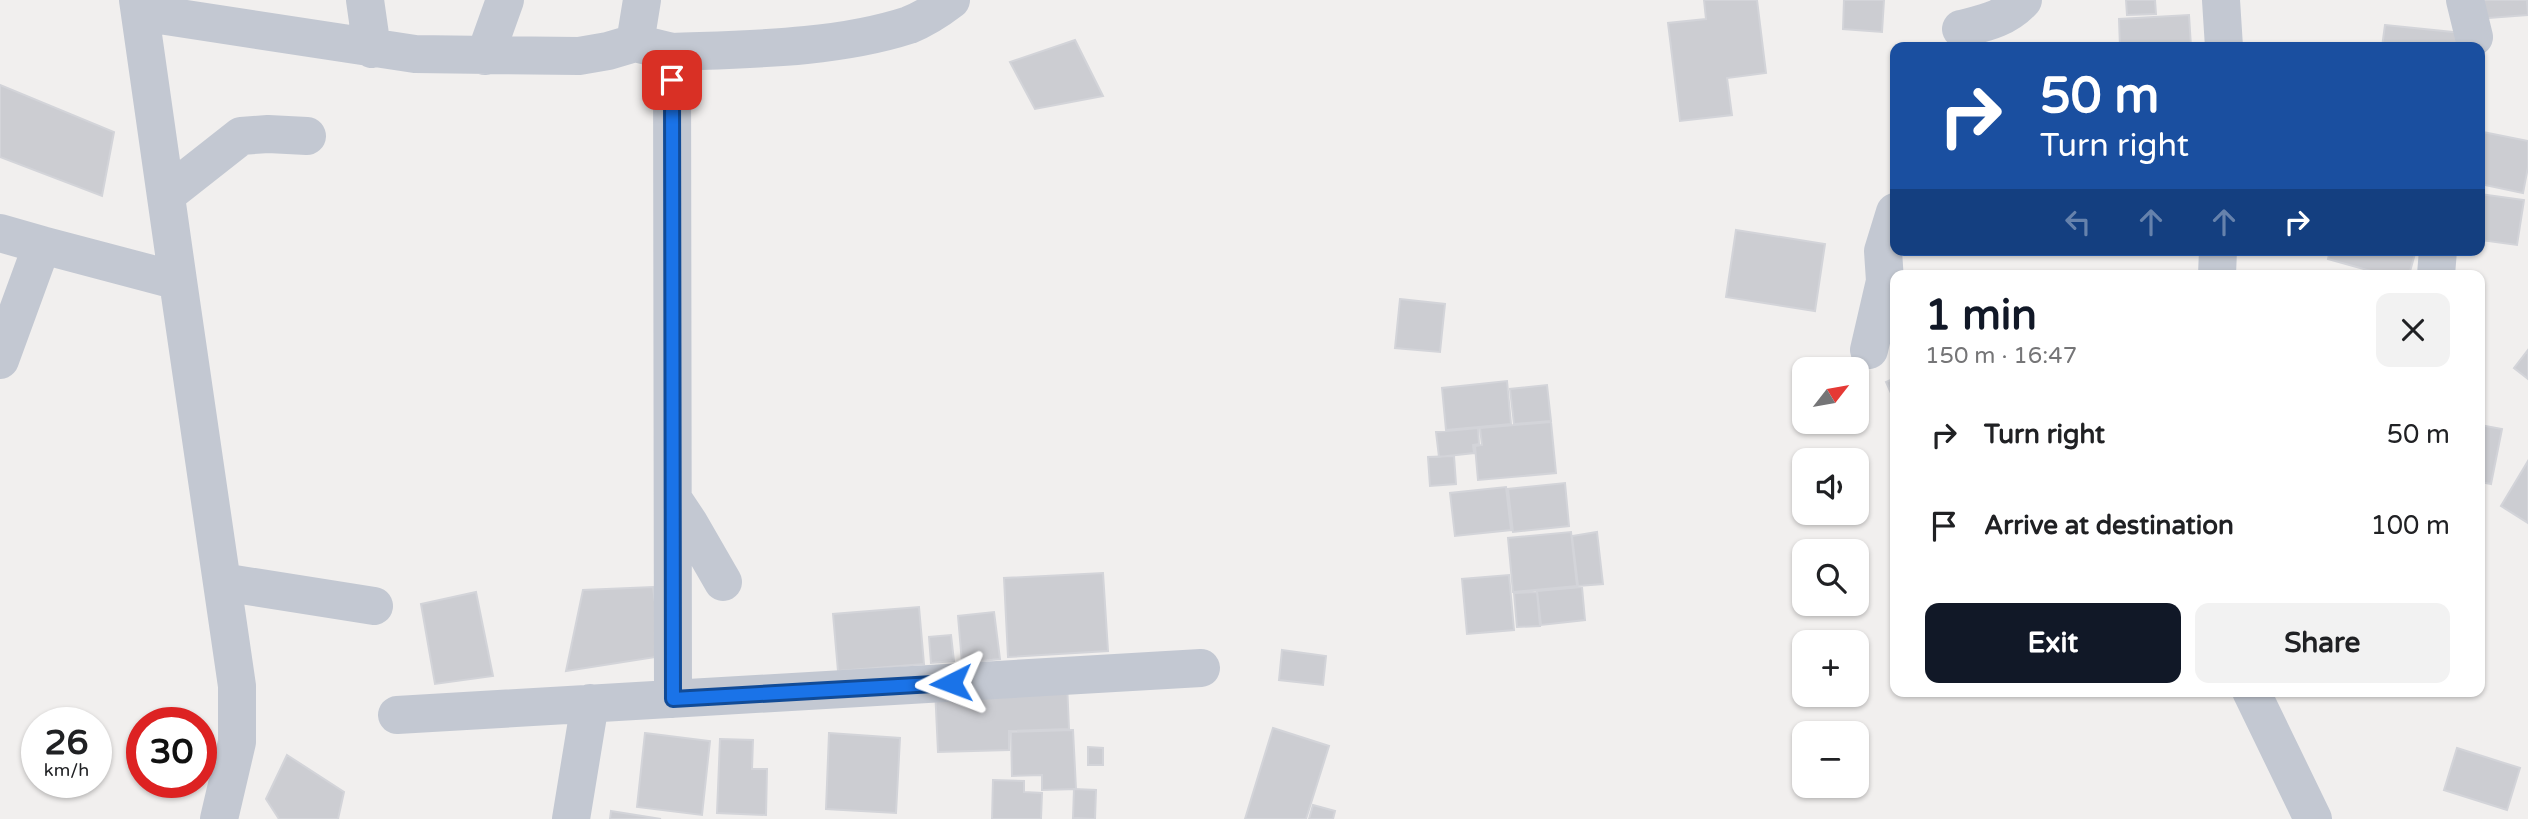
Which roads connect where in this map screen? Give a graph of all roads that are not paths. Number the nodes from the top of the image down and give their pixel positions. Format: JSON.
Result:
{"nodes":[{"id":1,"x":365,"y":0,"type":"edge"},
{"id":2,"x":505,"y":0,"type":"edge"},
{"id":3,"x":642,"y":0,"type":"edge"},
{"id":4,"x":951,"y":0,"type":"edge"},
{"id":5,"x":2024,"y":0,"type":"edge"},
{"id":6,"x":2221,"y":0,"type":"edge"},
{"id":7,"x":2465,"y":0,"type":"edge"},
{"id":8,"x":139,"y":6,"type":"edge"},
{"id":9,"x":1957,"y":25,"type":"edge"},
{"id":10,"x":2474,"y":37,"type":"dead end"},
{"id":11,"x":2224,"y":42,"type":"edge"},
{"id":12,"x":635,"y":43,"type":"junction"},
{"id":13,"x":372,"y":49,"type":"junction"},
{"id":14,"x":671,"y":52,"type":"junction"},
{"id":15,"x":485,"y":56,"type":"junction"},
{"id":16,"x":307,"y":136,"type":"dead end"},
{"id":17,"x":166,"y":195,"type":"junction"},
{"id":18,"x":1890,"y":228,"type":"edge"},
{"id":19,"x":0,"y":233,"type":"edge"},
{"id":20,"x":42,"y":245,"type":"junction"},
{"id":21,"x":178,"y":281,"type":"junction"},
{"id":22,"x":1869,"y":350,"type":"dead end"},
{"id":23,"x":0,"y":360,"type":"edge"},
{"id":24,"x":673,"y":499,"type":"junction"},
{"id":25,"x":222,"y":582,"type":"junction"},
{"id":26,"x":723,"y":582,"type":"dead end"},
{"id":27,"x":374,"y":606,"type":"dead end"},
{"id":28,"x":1201,"y":668,"type":"dead end"},
{"id":29,"x":2254,"y":697,"type":"edge"},
{"id":30,"x":673,"y":699,"type":"junction"},
{"id":31,"x":590,"y":704,"type":"junction"},
{"id":32,"x":397,"y":715,"type":"dead end"},
{"id":33,"x":219,"y":819,"type":"edge"},
{"id":34,"x":571,"y":819,"type":"edge"},
{"id":35,"x":2313,"y":819,"type":"edge"}],
"edges":[{"from":1,"to":13,"type":"street"},
{"from":2,"to":15,"type":"street"},
{"from":3,"to":12,"type":"street"},
{"from":4,"to":14,"type":"street"},
{"from":5,"to":9,"type":"street"},
{"from":6,"to":11,"type":"street"},
{"from":7,"to":10,"type":"street"},
{"from":8,"to":13,"type":"street"},
{"from":8,"to":17,"type":"street"},
{"from":12,"to":14,"type":"street"},
{"from":12,"to":15,"type":"street"},
{"from":13,"to":15,"type":"street"},
{"from":14,"to":24,"type":"street"},
{"from":16,"to":17,"type":"street"},
{"from":17,"to":21,"type":"street"},
{"from":18,"to":22,"type":"street"},
{"from":19,"to":20,"type":"street"},
{"from":20,"to":21,"type":"street"},
{"from":20,"to":23,"type":"street"},
{"from":21,"to":25,"type":"street"},
{"from":24,"to":26,"type":"street"},
{"from":24,"to":30,"type":"street"},
{"from":25,"to":27,"type":"street"},
{"from":25,"to":33,"type":"street"},
{"from":28,"to":30,"type":"street"},
{"from":29,"to":35,"type":"street"},
{"from":30,"to":31,"type":"street"},
{"from":31,"to":32,"type":"street"},
{"from":31,"to":34,"type":"street"}]}
